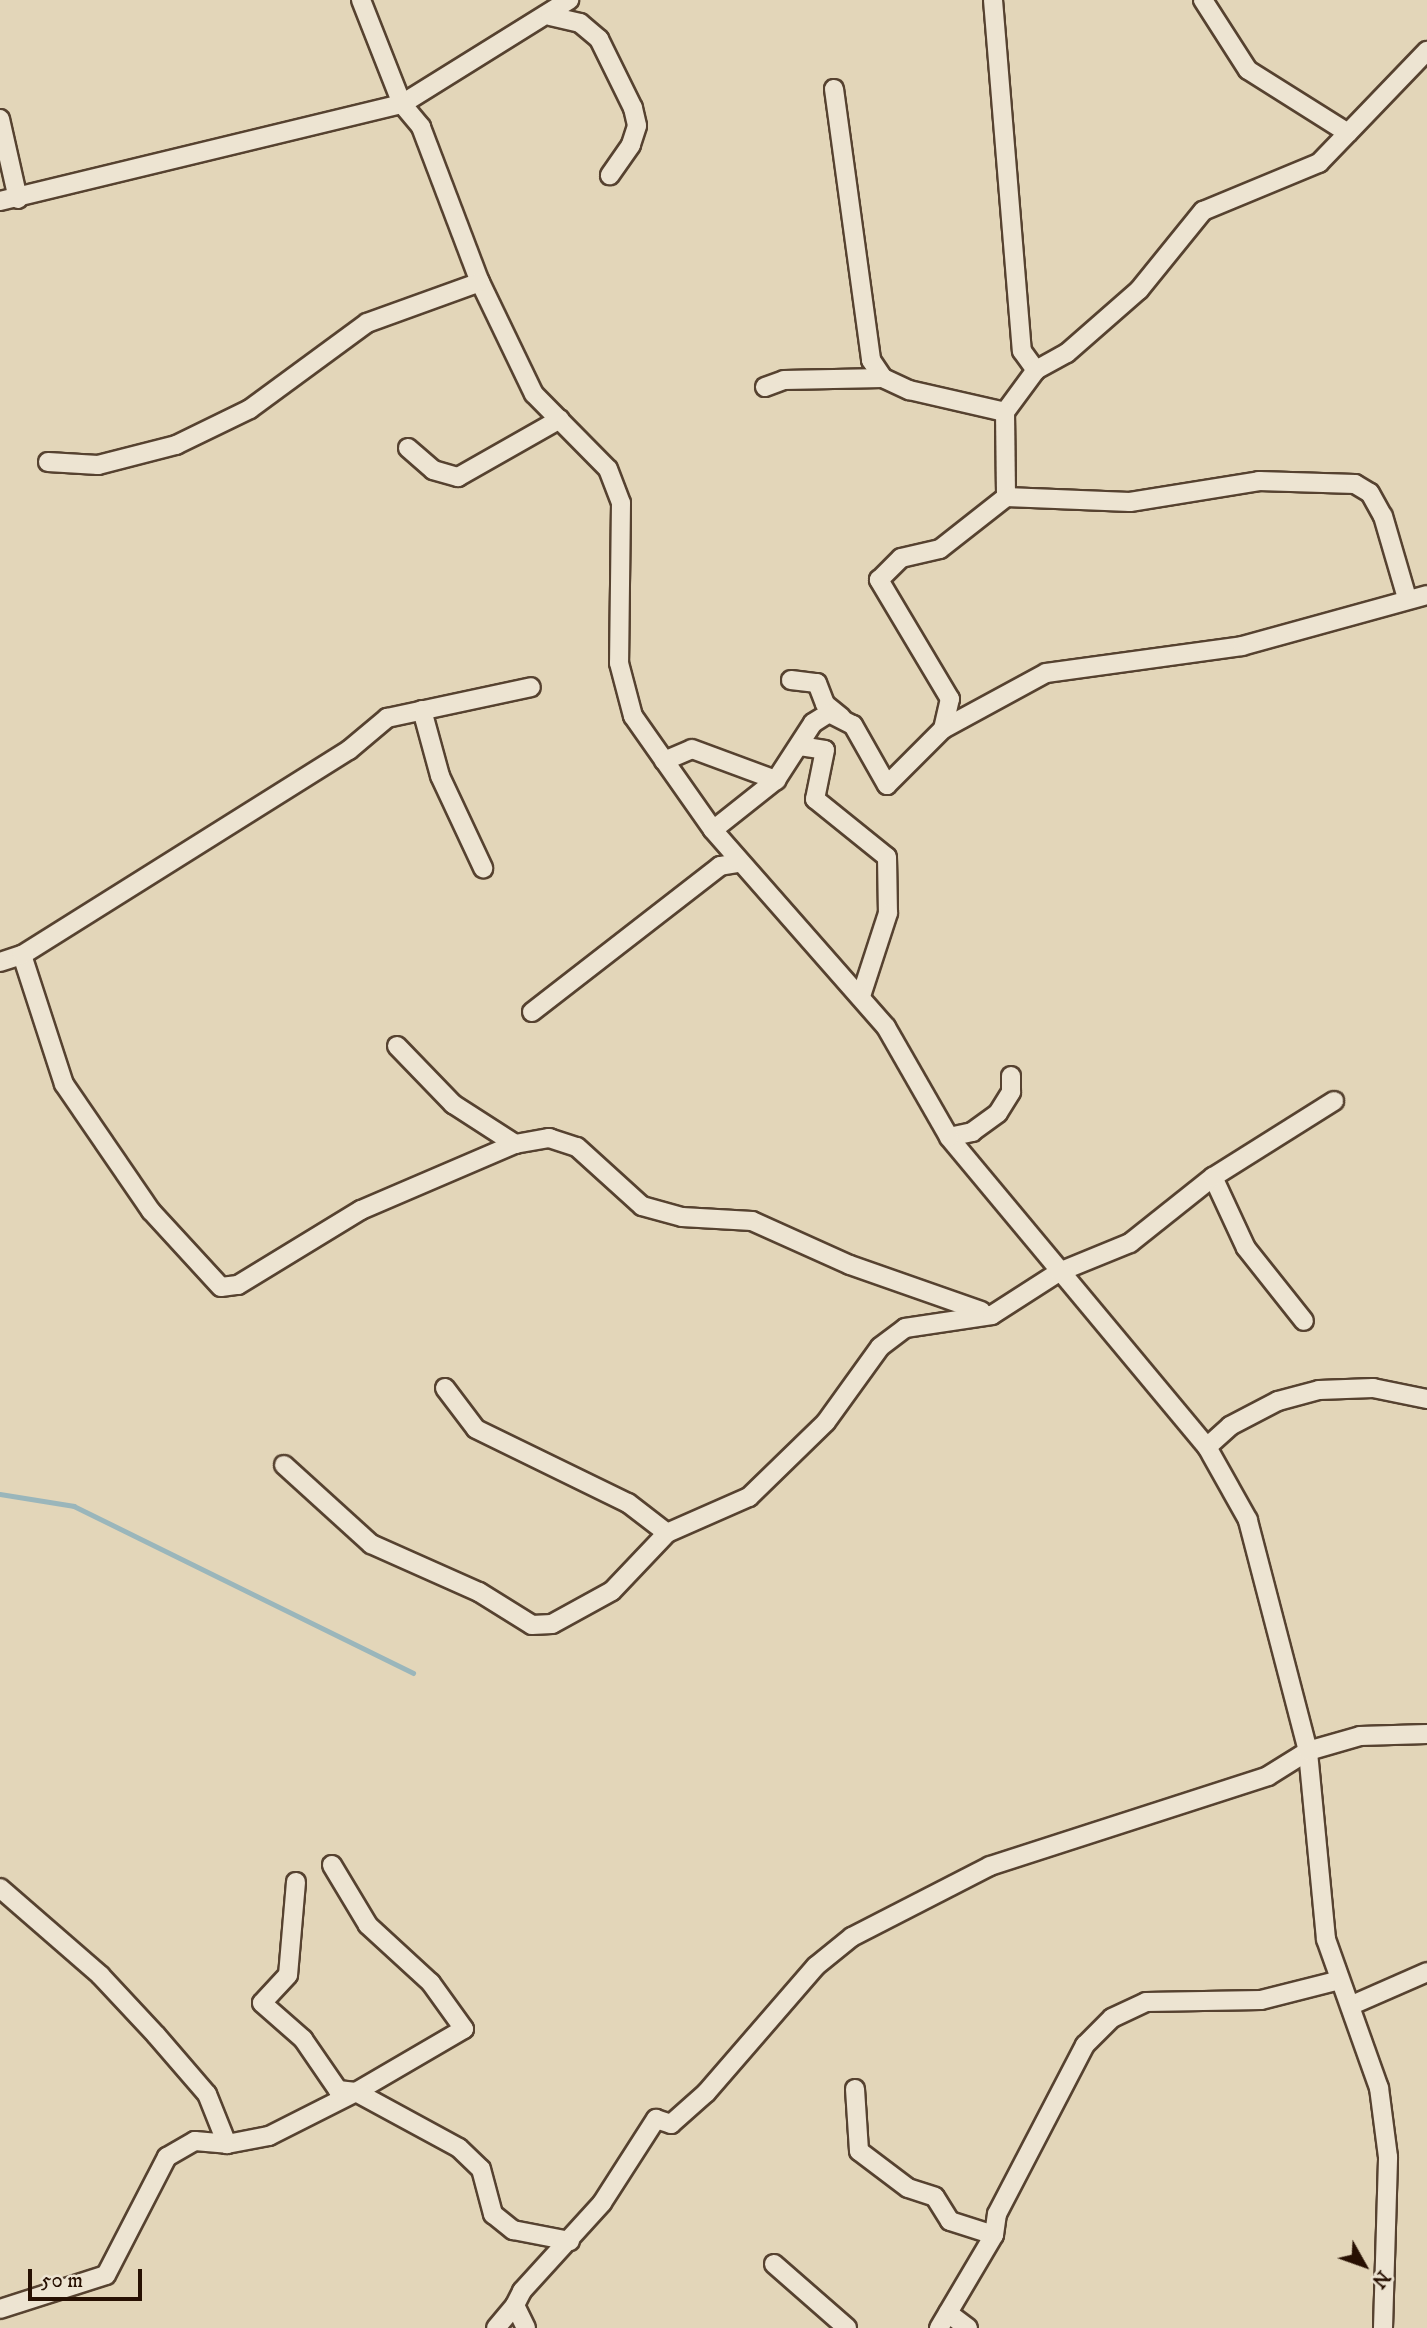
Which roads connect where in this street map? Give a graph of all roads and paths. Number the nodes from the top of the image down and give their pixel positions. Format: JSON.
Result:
{"nodes":[{"id":1,"x":361,"y":0,"type":"edge"},
{"id":2,"x":569,"y":0,"type":"edge"},
{"id":3,"x":993,"y":0,"type":"edge"},
{"id":4,"x":1203,"y":0,"type":"edge"},
{"id":5,"x":550,"y":16,"type":"junction"},
{"id":6,"x":1427,"y":51,"type":"edge"},
{"id":7,"x":834,"y":89,"type":"dead end"},
{"id":8,"x":402,"y":104,"type":"junction"},
{"id":9,"x":0,"y":118,"type":"edge"},
{"id":10,"x":1348,"y":133,"type":"junction"},
{"id":11,"x":610,"y":175,"type":"dead end"},
{"id":12,"x":9,"y":200,"type":"edge"},
{"id":13,"x":480,"y":282,"type":"junction"},
{"id":14,"x":1037,"y":370,"type":"junction"},
{"id":15,"x":883,"y":378,"type":"junction"},
{"id":16,"x":765,"y":387,"type":"dead end"},
{"id":17,"x":1005,"y":412,"type":"junction"},
{"id":18,"x":560,"y":419,"type":"junction"},
{"id":19,"x":408,"y":447,"type":"dead end"},
{"id":20,"x":48,"y":462,"type":"dead end"},
{"id":21,"x":1006,"y":497,"type":"junction"},
{"id":22,"x":1427,"y":595,"type":"edge"},
{"id":23,"x":1408,"y":598,"type":"junction"},
{"id":24,"x":791,"y":680,"type":"dead end"},
{"id":25,"x":531,"y":687,"type":"dead end"},
{"id":26,"x":422,"y":710,"type":"junction"},
{"id":27,"x":841,"y":717,"type":"junction"},
{"id":28,"x":943,"y":729,"type":"junction"},
{"id":29,"x":800,"y":746,"type":"junction"},
{"id":30,"x":664,"y":761,"type":"junction"},
{"id":31,"x":776,"y":780,"type":"junction"},
{"id":32,"x":713,"y":830,"type":"junction"},
{"id":33,"x":737,"y":863,"type":"junction"},
{"id":34,"x":483,"y":868,"type":"dead end"},
{"id":35,"x":22,"y":955,"type":"junction"},
{"id":36,"x":0,"y":962,"type":"edge"},
{"id":37,"x":861,"y":996,"type":"junction"},
{"id":38,"x":532,"y":1012,"type":"dead end"},
{"id":39,"x":397,"y":1046,"type":"dead end"},
{"id":40,"x":1011,"y":1076,"type":"dead end"},
{"id":41,"x":1334,"y":1101,"type":"dead end"},
{"id":42,"x":949,"y":1137,"type":"junction"},
{"id":43,"x":515,"y":1144,"type":"junction"},
{"id":44,"x":1213,"y":1177,"type":"junction"},
{"id":45,"x":1059,"y":1272,"type":"junction"},
{"id":46,"x":992,"y":1315,"type":"junction"},
{"id":47,"x":1304,"y":1321,"type":"dead end"},
{"id":48,"x":445,"y":1388,"type":"dead end"},
{"id":49,"x":1427,"y":1399,"type":"edge"},
{"id":50,"x":1207,"y":1447,"type":"junction"},
{"id":51,"x":284,"y":1465,"type":"dead end"},
{"id":52,"x":667,"y":1533,"type":"junction"},
{"id":53,"x":1427,"y":1734,"type":"edge"},
{"id":54,"x":1308,"y":1751,"type":"junction"},
{"id":55,"x":332,"y":1865,"type":"dead end"},
{"id":56,"x":296,"y":1882,"type":"dead end"},
{"id":57,"x":0,"y":1888,"type":"edge"},
{"id":58,"x":1427,"y":1972,"type":"edge"},
{"id":59,"x":1340,"y":1980,"type":"junction"},
{"id":60,"x":1352,"y":2005,"type":"junction"},
{"id":61,"x":855,"y":2089,"type":"dead end"},
{"id":62,"x":356,"y":2092,"type":"junction"},
{"id":63,"x":227,"y":2144,"type":"junction"},
{"id":64,"x":994,"y":2235,"type":"junction"},
{"id":65,"x":570,"y":2241,"type":"junction"},
{"id":66,"x":774,"y":2264,"type":"dead end"},
{"id":67,"x":515,"y":2305,"type":"junction"},
{"id":68,"x":0,"y":2309,"type":"edge"},
{"id":69,"x":943,"y":2320,"type":"edge"},
{"id":70,"x":496,"y":2328,"type":"edge"},
{"id":71,"x":526,"y":2328,"type":"edge"},
{"id":72,"x":847,"y":2328,"type":"edge"},
{"id":73,"x":968,"y":2328,"type":"edge"},
{"id":74,"x":1383,"y":2328,"type":"edge"}],
"edges":[{"from":1,"to":8,"type":"street"},
{"from":2,"to":5,"type":"street"},
{"from":3,"to":14,"type":"street"},
{"from":4,"to":10,"type":"street"},
{"from":5,"to":8,"type":"street"},
{"from":5,"to":11,"type":"street"},
{"from":6,"to":10,"type":"street"},
{"from":7,"to":15,"type":"street"},
{"from":8,"to":12,"type":"street"},
{"from":8,"to":13,"type":"street"},
{"from":9,"to":12,"type":"street"},
{"from":10,"to":14,"type":"street"},
{"from":13,"to":18,"type":"street"},
{"from":13,"to":20,"type":"street"},
{"from":14,"to":17,"type":"street"},
{"from":15,"to":16,"type":"street"},
{"from":15,"to":17,"type":"street"},
{"from":17,"to":21,"type":"street"},
{"from":18,"to":19,"type":"street"},
{"from":18,"to":30,"type":"street"},
{"from":21,"to":23,"type":"street"},
{"from":21,"to":28,"type":"street"},
{"from":22,"to":23,"type":"street"},
{"from":23,"to":28,"type":"street"},
{"from":24,"to":27,"type":"street"},
{"from":25,"to":26,"type":"street"},
{"from":26,"to":34,"type":"street"},
{"from":26,"to":35,"type":"street"},
{"from":27,"to":28,"type":"street"},
{"from":27,"to":29,"type":"street"},
{"from":29,"to":31,"type":"street"},
{"from":29,"to":37,"type":"street"},
{"from":30,"to":31,"type":"street"},
{"from":30,"to":32,"type":"street"},
{"from":31,"to":32,"type":"street"},
{"from":32,"to":33,"type":"street"},
{"from":33,"to":37,"type":"street"},
{"from":33,"to":38,"type":"street"},
{"from":35,"to":36,"type":"street"},
{"from":35,"to":43,"type":"street"},
{"from":37,"to":42,"type":"street"},
{"from":39,"to":43,"type":"street"},
{"from":40,"to":42,"type":"street"},
{"from":41,"to":44,"type":"street"},
{"from":42,"to":45,"type":"street"},
{"from":43,"to":46,"type":"street"},
{"from":44,"to":45,"type":"street"},
{"from":44,"to":47,"type":"street"},
{"from":45,"to":46,"type":"street"},
{"from":45,"to":50,"type":"street"},
{"from":46,"to":52,"type":"street"},
{"from":48,"to":52,"type":"street"},
{"from":49,"to":50,"type":"street"},
{"from":50,"to":54,"type":"street"},
{"from":51,"to":52,"type":"street"},
{"from":53,"to":54,"type":"street"},
{"from":54,"to":59,"type":"street"},
{"from":54,"to":65,"type":"street"},
{"from":55,"to":62,"type":"street"},
{"from":56,"to":62,"type":"street"},
{"from":57,"to":63,"type":"street"},
{"from":58,"to":60,"type":"street"},
{"from":59,"to":60,"type":"street"},
{"from":59,"to":64,"type":"street"},
{"from":60,"to":74,"type":"street"},
{"from":61,"to":64,"type":"street"},
{"from":62,"to":63,"type":"street"},
{"from":62,"to":65,"type":"street"},
{"from":63,"to":68,"type":"street"},
{"from":64,"to":69,"type":"street"},
{"from":65,"to":67,"type":"street"},
{"from":66,"to":72,"type":"street"},
{"from":67,"to":70,"type":"street"},
{"from":67,"to":71,"type":"street"},
{"from":69,"to":73,"type":"street"}]}
